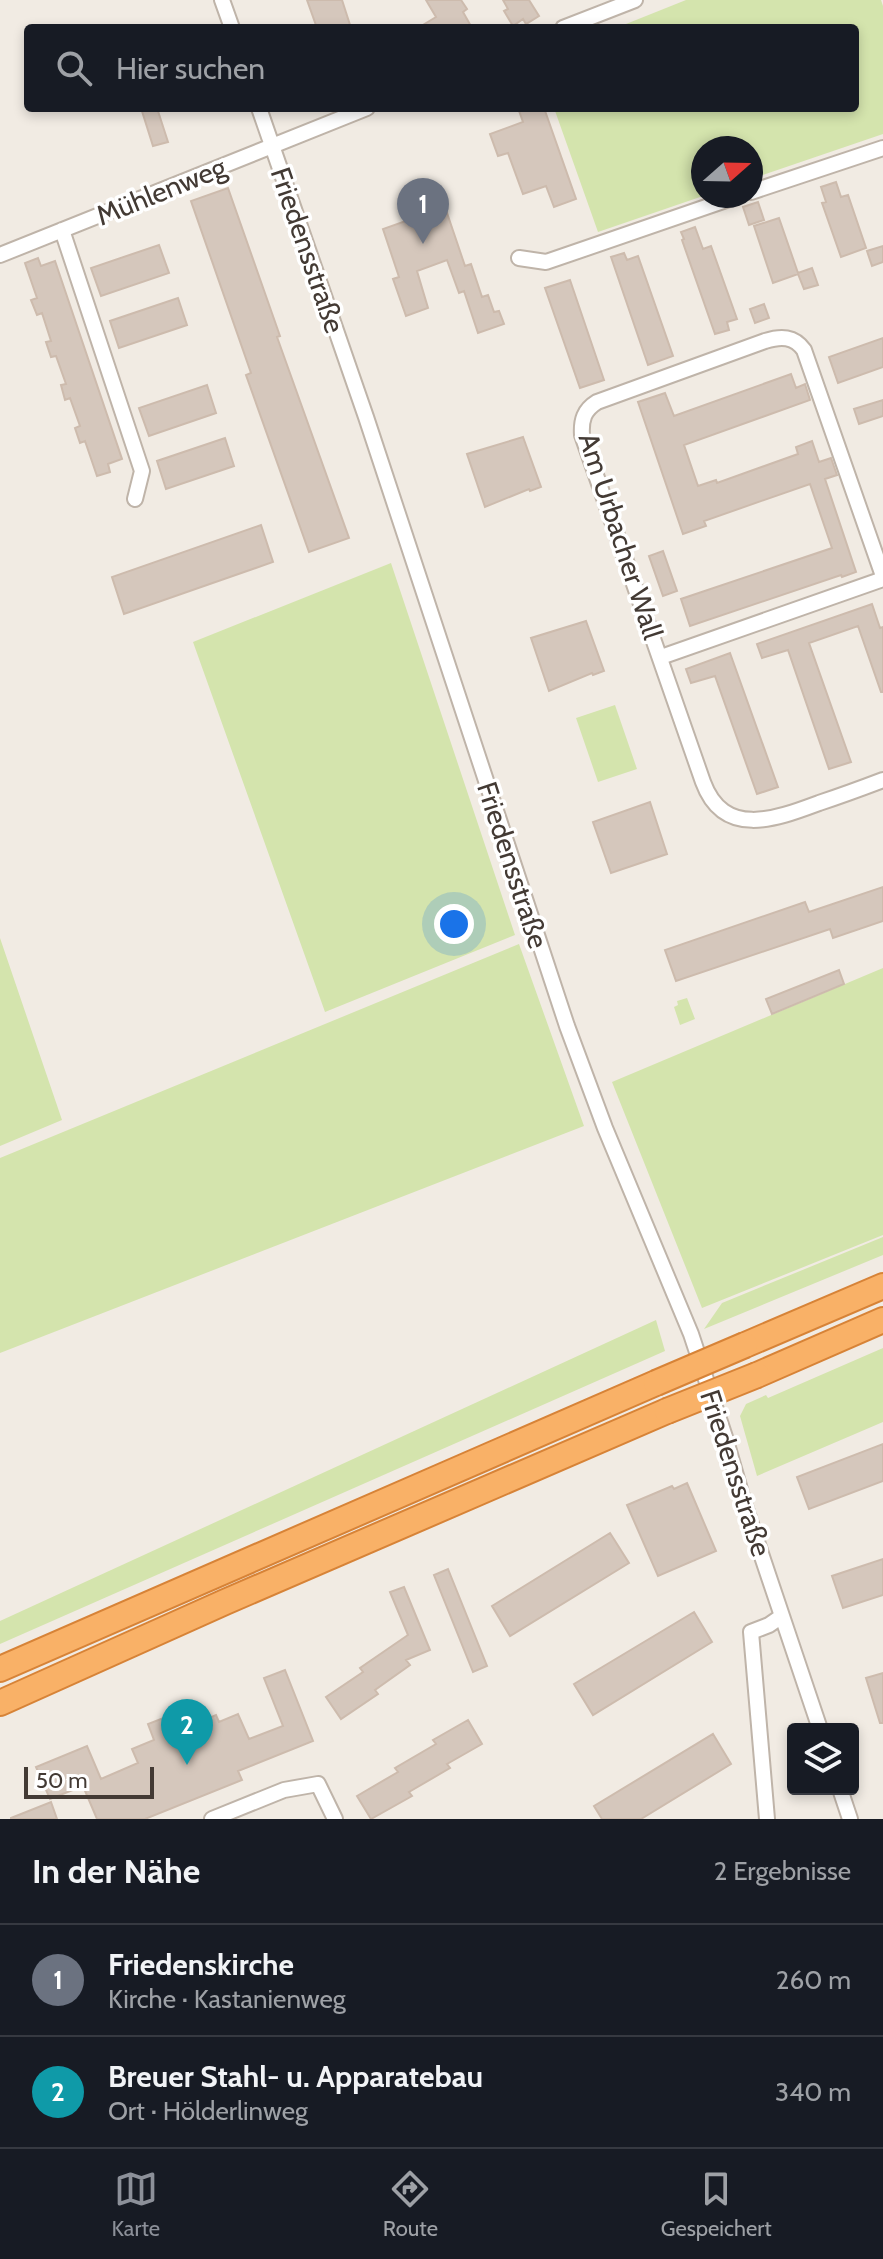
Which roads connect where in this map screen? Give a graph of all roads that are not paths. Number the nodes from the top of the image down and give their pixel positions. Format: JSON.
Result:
{"nodes":[{"id":1,"x":222,"y":0,"type":"edge"},
{"id":2,"x":635,"y":0,"type":"edge"},
{"id":3,"x":231,"y":24,"type":"edge"},
{"id":4,"x":573,"y":24,"type":"edge"},
{"id":5,"x":260,"y":112,"type":"edge"},
{"id":6,"x":357,"y":112,"type":"edge"},
{"id":7,"x":272,"y":147,"type":"junction"},
{"id":8,"x":883,"y":148,"type":"edge"},
{"id":9,"x":763,"y":188,"type":"edge"},
{"id":10,"x":703,"y":208,"type":"edge"},
{"id":11,"x":62,"y":230,"type":"junction"},
{"id":12,"x":0,"y":255,"type":"edge"},
{"id":13,"x":519,"y":258,"type":"dead end"},
{"id":14,"x":135,"y":499,"type":"dead end"},
{"id":15,"x":883,"y":578,"type":"edge"},
{"id":16,"x":661,"y":657,"type":"junction"},
{"id":17,"x":883,"y":780,"type":"edge"},
{"id":18,"x":883,"y":1286,"type":"edge"},
{"id":19,"x":883,"y":1320,"type":"edge"},
{"id":20,"x":782,"y":1616,"type":"junction"},
{"id":21,"x":0,"y":1669,"type":"edge"},
{"id":22,"x":0,"y":1703,"type":"edge"},
{"id":23,"x":818,"y":1723,"type":"edge"},
{"id":24,"x":842,"y":1795,"type":"edge"},
{"id":25,"x":212,"y":1819,"type":"edge"},
{"id":26,"x":335,"y":1819,"type":"edge"},
{"id":27,"x":767,"y":1819,"type":"edge"},
{"id":28,"x":850,"y":1819,"type":"edge"}],
"edges":[{"from":1,"to":3,"type":"street"},
{"from":2,"to":4,"type":"street"},
{"from":5,"to":7,"type":"street","name":"Friedensstraße"},
{"from":6,"to":7,"type":"street","name":"Mühlenweg"},
{"from":7,"to":11,"type":"street","name":"Mühlenweg"},
{"from":7,"to":20,"type":"street","name":"Friedensstraße"},
{"from":8,"to":9,"type":"street"},
{"from":10,"to":13,"type":"street"},
{"from":11,"to":12,"type":"street","name":"Mühlenweg"},
{"from":11,"to":14,"type":"street"},
{"from":15,"to":16,"type":"street","name":"Am Urbacher Wall"},
{"from":15,"to":16,"type":"street","name":"Am Urbacher Wall"},
{"from":16,"to":17,"type":"street","name":"Am Urbacher Wall"},
{"from":18,"to":21,"type":"highway","bridge":true},
{"from":19,"to":22,"type":"highway","bridge":true},
{"from":20,"to":23,"type":"street","name":"Friedensstraße"},
{"from":20,"to":27,"type":"street"},
{"from":24,"to":28,"type":"street"},
{"from":25,"to":26,"type":"street"}]}
